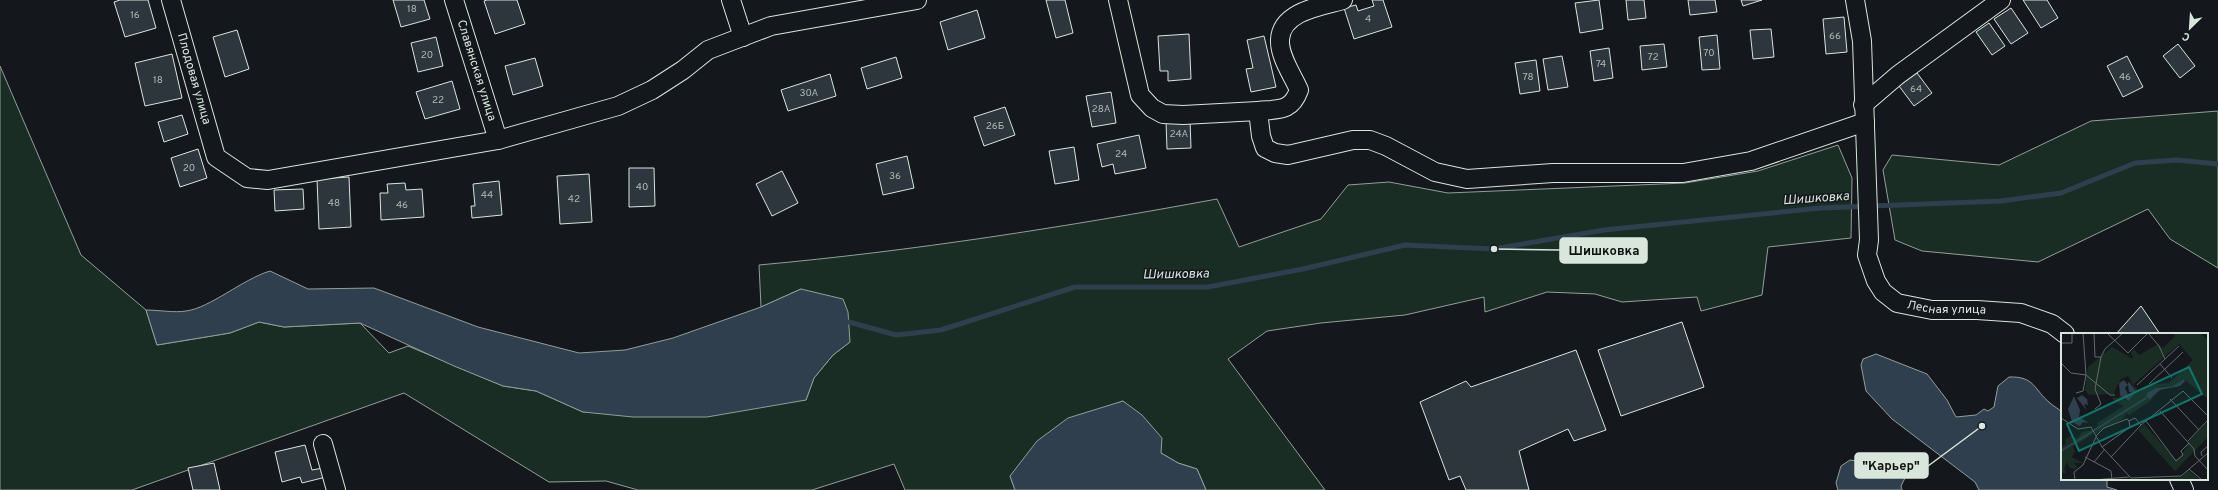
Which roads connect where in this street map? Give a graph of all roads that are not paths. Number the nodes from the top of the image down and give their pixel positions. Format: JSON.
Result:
{"nodes":[{"id":1,"x":171,"y":0,"type":"edge"},
{"id":2,"x":454,"y":0,"type":"edge"},
{"id":3,"x":731,"y":0,"type":"edge"},
{"id":4,"x":917,"y":0,"type":"edge"},
{"id":5,"x":1118,"y":0,"type":"edge"},
{"id":6,"x":1343,"y":0,"type":"edge"},
{"id":7,"x":1856,"y":0,"type":"edge"},
{"id":8,"x":2001,"y":0,"type":"edge"},
{"id":9,"x":743,"y":37,"type":"junction"},
{"id":10,"x":1258,"y":111,"type":"junction"},
{"id":11,"x":1864,"y":114,"type":"junction"},
{"id":12,"x":498,"y":140,"type":"junction"},
{"id":13,"x":2064,"y":333,"type":"edge"},
{"id":14,"x":323,"y":444,"type":"dead end"},
{"id":15,"x":2179,"y":480,"type":"edge"},
{"id":16,"x":336,"y":490,"type":"edge"},
{"id":17,"x":2184,"y":490,"type":"edge"}],
"edges":[{"from":1,"to":12,"type":"street","name":"Плодовая улица"},
{"from":2,"to":12,"type":"street","name":"Славянская улица"},
{"from":3,"to":9,"type":"street"},
{"from":4,"to":9,"type":"street"},
{"from":5,"to":10,"type":"street"},
{"from":6,"to":10,"type":"street"},
{"from":7,"to":11,"type":"street","name":"Лесная улица"},
{"from":8,"to":11,"type":"street"},
{"from":9,"to":12,"type":"street"},
{"from":10,"to":11,"type":"street"},
{"from":11,"to":13,"type":"street","name":"Лесная улица"},
{"from":14,"to":16,"type":"street"},
{"from":15,"to":17,"type":"street"}]}
